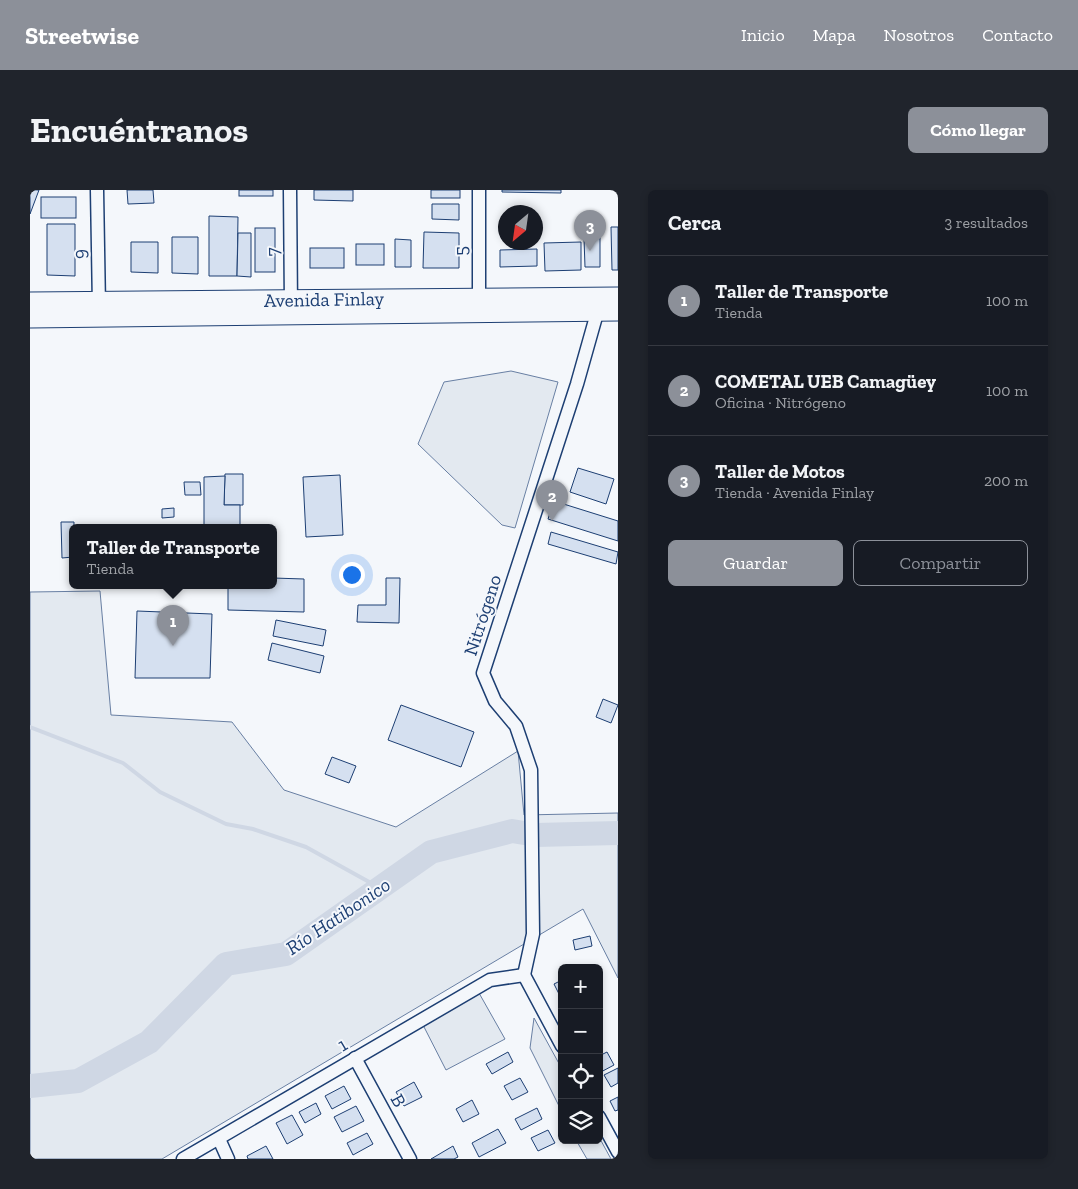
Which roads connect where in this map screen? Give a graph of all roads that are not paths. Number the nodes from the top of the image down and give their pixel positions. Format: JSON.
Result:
{"nodes":[{"id":1,"x":97,"y":190,"type":"edge"},
{"id":2,"x":290,"y":190,"type":"edge"},
{"id":3,"x":479,"y":190,"type":"edge"},
{"id":4,"x":606,"y":301,"type":"edge"},
{"id":5,"x":30,"y":302,"type":"edge"},
{"id":6,"x":479,"y":305,"type":"junction"},
{"id":7,"x":291,"y":307,"type":"junction"},
{"id":8,"x":99,"y":309,"type":"junction"},
{"id":9,"x":618,"y":311,"type":"edge"},
{"id":10,"x":30,"y":318,"type":"edge"},
{"id":11,"x":524,"y":975,"type":"junction"},
{"id":12,"x":558,"y":1039,"type":"edge"},
{"id":13,"x":355,"y":1058,"type":"junction"},
{"id":14,"x":603,"y":1124,"type":"edge"},
{"id":15,"x":219,"y":1139,"type":"junction"},
{"id":16,"x":618,"y":1152,"type":"edge"},
{"id":17,"x":183,"y":1159,"type":"edge"},
{"id":18,"x":228,"y":1159,"type":"edge"},
{"id":19,"x":410,"y":1159,"type":"edge"}],
"edges":[{"from":1,"to":8,"type":"street","name":"9"},
{"from":2,"to":7,"type":"street","name":"7"},
{"from":3,"to":6,"type":"street","name":"5"},
{"from":4,"to":6,"type":"main road","name":"Avenida Finlay"},
{"from":4,"to":9,"type":"main road","name":"Avenida Finlay"},
{"from":4,"to":11,"type":"street","name":"Nitrógeno"},
{"from":5,"to":8,"type":"main road","name":"Avenida Finlay"},
{"from":6,"to":7,"type":"main road","name":"Avenida Finlay"},
{"from":7,"to":8,"type":"main road","name":"Avenida Finlay"},
{"from":8,"to":10,"type":"main road","name":"Avenida Finlay"},
{"from":11,"to":12,"type":"street"},
{"from":11,"to":13,"type":"street","name":"1"},
{"from":13,"to":15,"type":"street","name":"1"},
{"from":13,"to":19,"type":"street","name":"B"},
{"from":14,"to":16,"type":"street"},
{"from":15,"to":17,"type":"street","name":"1"},
{"from":15,"to":18,"type":"street"}]}
